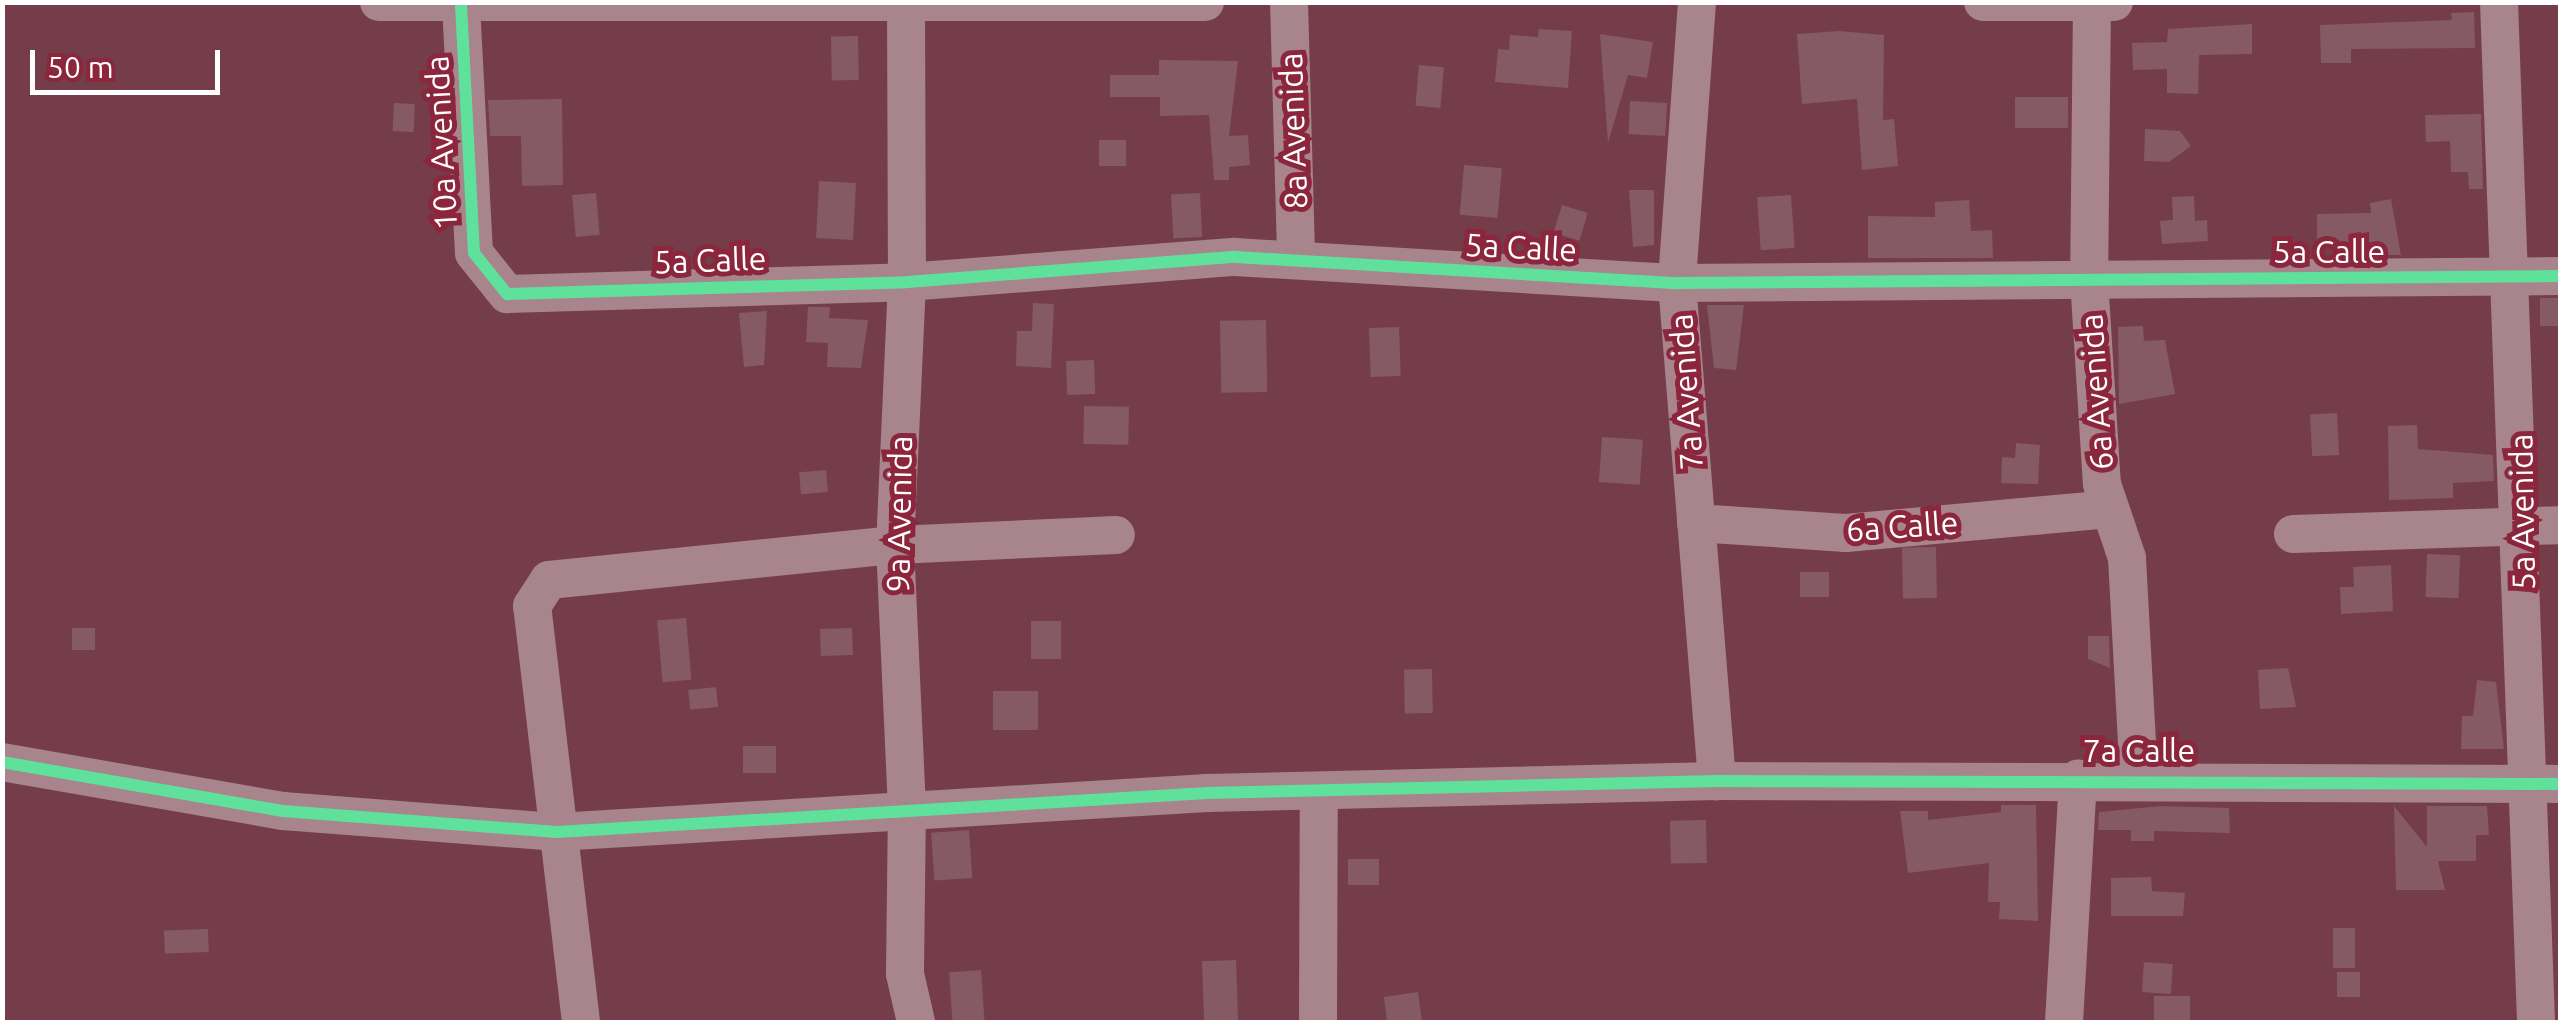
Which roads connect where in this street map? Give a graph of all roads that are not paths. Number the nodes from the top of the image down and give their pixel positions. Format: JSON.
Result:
{"nodes":[{"id":1,"x":379,"y":2,"type":"edge"},
{"id":2,"x":1205,"y":2,"type":"edge"},
{"id":3,"x":1289,"y":2,"type":"edge"},
{"id":4,"x":1696,"y":2,"type":"edge"},
{"id":5,"x":1983,"y":2,"type":"edge"},
{"id":6,"x":2114,"y":2,"type":"edge"},
{"id":7,"x":2500,"y":2,"type":"edge"},
{"id":8,"x":2092,"y":3,"type":"edge"},
{"id":9,"x":906,"y":4,"type":"edge"},
{"id":10,"x":461,"y":5,"type":"junction"},
{"id":11,"x":1296,"y":260,"type":"junction"},
{"id":12,"x":486,"y":276,"type":"joint"},
{"id":13,"x":2560,"y":276,"type":"edge"},
{"id":14,"x":2515,"y":278,"type":"junction"},
{"id":15,"x":2089,"y":279,"type":"junction"},
{"id":16,"x":907,"y":282,"type":"junction"},
{"id":17,"x":1678,"y":282,"type":"junction"},
{"id":18,"x":2109,"y":509,"type":"junction"},
{"id":19,"x":1696,"y":523,"type":"junction"},
{"id":20,"x":2542,"y":525,"type":"edge"},
{"id":21,"x":2293,"y":534,"type":"dead end"},
{"id":22,"x":1116,"y":535,"type":"dead end"},
{"id":23,"x":895,"y":546,"type":"junction"},
{"id":24,"x":2,"y":762,"type":"edge"},
{"id":25,"x":2138,"y":776,"type":"junction"},
{"id":26,"x":2078,"y":778,"type":"junction"},
{"id":27,"x":1717,"y":780,"type":"junction"},
{"id":28,"x":2544,"y":783,"type":"edge"},
{"id":29,"x":1319,"y":790,"type":"junction"},
{"id":30,"x":907,"y":806,"type":"junction"},
{"id":31,"x":557,"y":832,"type":"junction"},
{"id":32,"x":581,"y":1022,"type":"edge"},
{"id":33,"x":916,"y":1022,"type":"edge"},
{"id":34,"x":1318,"y":1022,"type":"edge"},
{"id":35,"x":2064,"y":1022,"type":"edge"},
{"id":36,"x":2536,"y":1022,"type":"edge"}],
"edges":[{"from":1,"to":10,"type":"street"},
{"from":2,"to":9,"type":"street"},
{"from":3,"to":11,"type":"street","name":"8a Avenida"},
{"from":4,"to":17,"type":"street","name":"7a Avenida"},
{"from":5,"to":8,"type":"street"},
{"from":6,"to":8,"type":"street"},
{"from":7,"to":14,"type":"street","name":"5a Avenida"},
{"from":8,"to":15,"type":"street","name":"6a Avenida"},
{"from":9,"to":10,"type":"street"},
{"from":9,"to":16,"type":"street","name":"9a Avenida"},
{"from":10,"to":12,"type":"street","name":"10a Avenida"},
{"from":11,"to":16,"type":"street","name":"5a Calle"},
{"from":11,"to":17,"type":"street","name":"5a Calle"},
{"from":12,"to":16,"type":"street","name":"5a Calle"},
{"from":13,"to":14,"type":"street","name":"5a Calle"},
{"from":14,"to":15,"type":"street","name":"5a Calle"},
{"from":14,"to":20,"type":"street","name":"5a Avenida"},
{"from":15,"to":17,"type":"street","name":"5a Calle"},
{"from":15,"to":18,"type":"street","name":"6a Avenida"},
{"from":16,"to":23,"type":"street","name":"9a Avenida"},
{"from":17,"to":19,"type":"street","name":"7a Avenida"},
{"from":18,"to":19,"type":"street","name":"6a Calle"},
{"from":18,"to":25,"type":"street","name":"6a Avenida"},
{"from":19,"to":27,"type":"street","name":"7a Avenida"},
{"from":20,"to":21,"type":"street"},
{"from":20,"to":28,"type":"street","name":"5a Avenida"},
{"from":22,"to":23,"type":"street"},
{"from":23,"to":30,"type":"street","name":"9a Avenida"},
{"from":23,"to":31,"type":"street"},
{"from":24,"to":31,"type":"street","name":"7a Calle"},
{"from":25,"to":26,"type":"street","name":"7a Calle"},
{"from":25,"to":28,"type":"street","name":"7a Calle"},
{"from":26,"to":27,"type":"street","name":"7a Calle"},
{"from":26,"to":35,"type":"street"},
{"from":27,"to":29,"type":"street","name":"7a Calle"},
{"from":28,"to":36,"type":"street","name":"5a Avenida"},
{"from":29,"to":30,"type":"street","name":"7a Calle"},
{"from":29,"to":34,"type":"street"},
{"from":30,"to":31,"type":"street","name":"7a Calle"},
{"from":30,"to":33,"type":"street","name":"9a Avenida"},
{"from":31,"to":32,"type":"street"}]}
